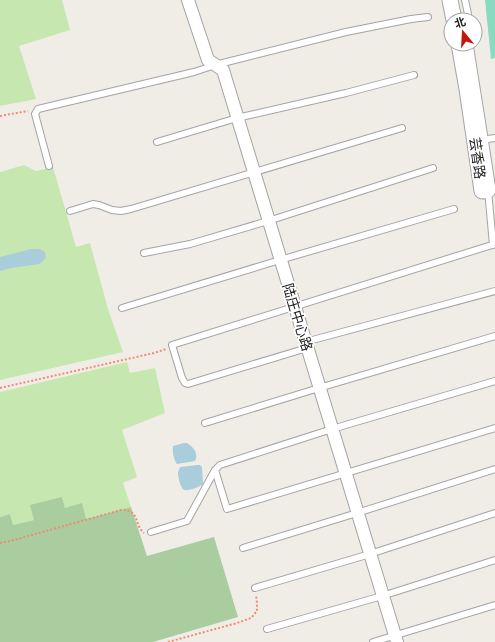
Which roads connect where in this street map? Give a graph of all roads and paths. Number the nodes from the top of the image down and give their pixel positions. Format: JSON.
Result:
{"nodes":[{"id":1,"x":188,"y":0,"type":"edge"},
{"id":2,"x":450,"y":0,"type":"edge"},
{"id":3,"x":455,"y":0,"type":"edge"},
{"id":4,"x":465,"y":0,"type":"edge"},
{"id":5,"x":452,"y":12,"type":"edge"},
{"id":6,"x":457,"y":12,"type":"edge"},
{"id":7,"x":468,"y":12,"type":"edge"},
{"id":8,"x":428,"y":17,"type":"dead end"},
{"id":9,"x":460,"y":52,"type":"edge"},
{"id":10,"x":466,"y":52,"type":"edge"},
{"id":11,"x":215,"y":65,"type":"junction"},
{"id":12,"x":414,"y":75,"type":"dead end"},
{"id":13,"x":38,"y":109,"type":"junction"},
{"id":14,"x":0,"y":116,"type":"edge"},
{"id":15,"x":237,"y":118,"type":"junction"},
{"id":16,"x":402,"y":128,"type":"dead end"},
{"id":17,"x":484,"y":140,"type":"edge"},
{"id":18,"x":157,"y":142,"type":"dead end"},
{"id":19,"x":49,"y":166,"type":"dead end"},
{"id":20,"x":433,"y":168,"type":"dead end"},
{"id":21,"x":254,"y":172,"type":"junction"},
{"id":22,"x":488,"y":190,"type":"joint"},
{"id":23,"x":454,"y":209,"type":"dead end"},
{"id":24,"x":70,"y":211,"type":"dead end"},
{"id":25,"x":268,"y":221,"type":"junction"},
{"id":26,"x":494,"y":245,"type":"edge"},
{"id":27,"x":144,"y":253,"type":"dead end"},
{"id":28,"x":280,"y":260,"type":"junction"},
{"id":29,"x":495,"y":291,"type":"edge"},
{"id":30,"x":295,"y":307,"type":"junction"},
{"id":31,"x":122,"y":308,"type":"dead end"},
{"id":32,"x":495,"y":336,"type":"edge"},
{"id":33,"x":172,"y":345,"type":"junction"},
{"id":34,"x":306,"y":345,"type":"junction"},
{"id":35,"x":495,"y":381,"type":"edge"},
{"id":36,"x":0,"y":388,"type":"edge"},
{"id":37,"x":319,"y":388,"type":"junction"},
{"id":38,"x":205,"y":423,"type":"dead end"},
{"id":39,"x":495,"y":428,"type":"edge"},
{"id":40,"x":332,"y":429,"type":"junction"},
{"id":41,"x":495,"y":469,"type":"edge"},
{"id":42,"x":215,"y":470,"type":"junction"},
{"id":43,"x":345,"y":473,"type":"junction"},
{"id":44,"x":495,"y":512,"type":"edge"},
{"id":45,"x":357,"y":513,"type":"junction"},
{"id":46,"x":151,"y":532,"type":"joint"},
{"id":47,"x":0,"y":543,"type":"edge"},
{"id":48,"x":243,"y":548,"type":"dead end"},
{"id":49,"x":370,"y":554,"type":"junction"},
{"id":50,"x":495,"y":560,"type":"edge"},
{"id":51,"x":255,"y":588,"type":"joint"},
{"id":52,"x":382,"y":596,"type":"junction"},
{"id":53,"x":495,"y":605,"type":"edge"},
{"id":54,"x":267,"y":629,"type":"dead end"},
{"id":55,"x":396,"y":639,"type":"edge"},
{"id":56,"x":168,"y":642,"type":"edge"},
{"id":57,"x":373,"y":642,"type":"edge"}],
"edges":[{"from":1,"to":11,"type":"street","name":"陆庄中心路"},
{"from":2,"to":5,"type":"street"},
{"from":3,"to":6,"type":"street"},
{"from":4,"to":7,"type":"lane"},
{"from":8,"to":11,"type":"lane"},
{"from":9,"to":17,"type":"street","name":"芸香路"},
{"from":10,"to":17,"type":"street","name":"芸香路"},
{"from":11,"to":13,"type":"lane"},
{"from":11,"to":15,"type":"street","name":"陆庄中心路"},
{"from":12,"to":15,"type":"lane"},
{"from":13,"to":14,"type":"path"},
{"from":13,"to":19,"type":"lane"},
{"from":15,"to":18,"type":"lane"},
{"from":15,"to":21,"type":"street","name":"陆庄中心路"},
{"from":16,"to":21,"type":"lane"},
{"from":17,"to":22,"type":"street","name":"芸香路"},
{"from":20,"to":25,"type":"lane"},
{"from":21,"to":24,"type":"lane"},
{"from":21,"to":25,"type":"street","name":"陆庄中心路"},
{"from":22,"to":26,"type":"lane"},
{"from":23,"to":28,"type":"lane"},
{"from":25,"to":27,"type":"lane"},
{"from":25,"to":28,"type":"street","name":"陆庄中心路"},
{"from":26,"to":30,"type":"lane"},
{"from":28,"to":30,"type":"street","name":"陆庄中心路"},
{"from":28,"to":31,"type":"lane"},
{"from":29,"to":34,"type":"lane"},
{"from":30,"to":33,"type":"lane"},
{"from":30,"to":34,"type":"street","name":"陆庄中心路"},
{"from":32,"to":37,"type":"lane"},
{"from":33,"to":34,"type":"lane"},
{"from":33,"to":36,"type":"path"},
{"from":34,"to":37,"type":"street","name":"陆庄中心路"},
{"from":35,"to":40,"type":"lane"},
{"from":37,"to":38,"type":"lane"},
{"from":37,"to":40,"type":"street","name":"陆庄中心路"},
{"from":39,"to":43,"type":"lane"},
{"from":40,"to":42,"type":"lane"},
{"from":40,"to":43,"type":"street","name":"陆庄中心路"},
{"from":41,"to":45,"type":"lane"},
{"from":42,"to":43,"type":"lane"},
{"from":42,"to":46,"type":"lane"},
{"from":43,"to":45,"type":"street","name":"陆庄中心路"},
{"from":44,"to":49,"type":"lane"},
{"from":45,"to":48,"type":"lane"},
{"from":45,"to":49,"type":"street","name":"陆庄中心路"},
{"from":46,"to":47,"type":"path"},
{"from":49,"to":51,"type":"lane"},
{"from":49,"to":52,"type":"street","name":"陆庄中心路"},
{"from":50,"to":52,"type":"lane"},
{"from":51,"to":56,"type":"path"},
{"from":52,"to":54,"type":"lane"},
{"from":52,"to":55,"type":"street","name":"陆庄中心路"},
{"from":53,"to":55,"type":"lane"},
{"from":55,"to":57,"type":"lane"}]}
